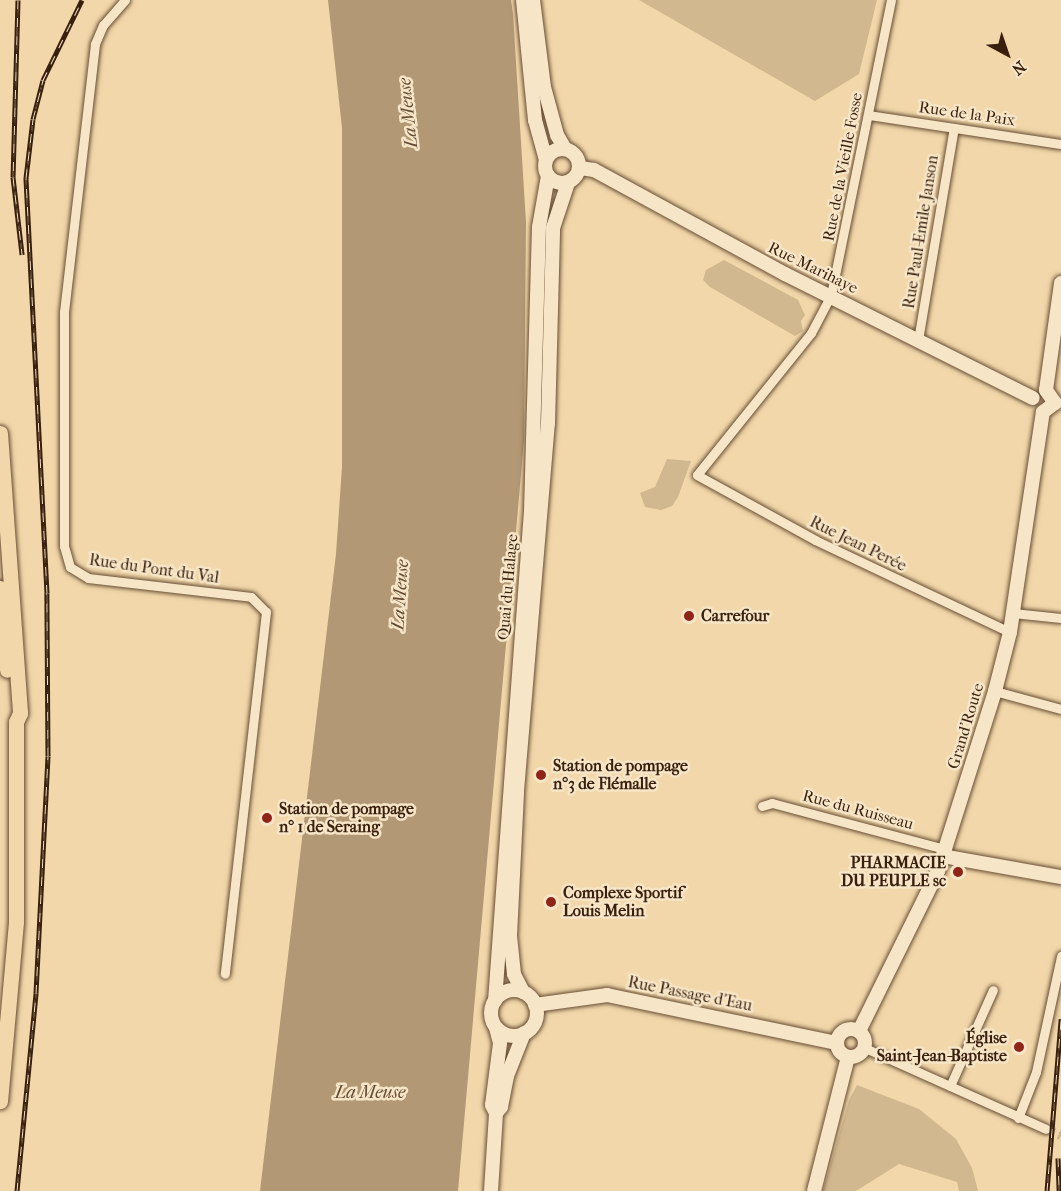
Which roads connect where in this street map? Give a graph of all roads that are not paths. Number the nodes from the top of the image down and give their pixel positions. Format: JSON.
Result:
{"nodes":[{"id":1,"x":125,"y":0,"type":"edge"},
{"id":2,"x":523,"y":0,"type":"edge"},
{"id":3,"x":533,"y":0,"type":"edge"},
{"id":4,"x":891,"y":0,"type":"edge"},
{"id":5,"x":869,"y":115,"type":"junction"},
{"id":6,"x":954,"y":128,"type":"junction"},
{"id":7,"x":1061,"y":144,"type":"edge"},
{"id":8,"x":566,"y":149,"type":"junction"},
{"id":9,"x":546,"y":160,"type":"junction"},
{"id":10,"x":580,"y":168,"type":"junction"},
{"id":11,"x":548,"y":176,"type":"junction"},
{"id":12,"x":568,"y":183,"type":"junction"},
{"id":13,"x":1061,"y":284,"type":"edge"},
{"id":14,"x":831,"y":295,"type":"junction"},
{"id":15,"x":918,"y":340,"type":"junction"},
{"id":16,"x":1046,"y":390,"type":"junction"},
{"id":17,"x":1033,"y":398,"type":"junction"},
{"id":18,"x":1058,"y":404,"type":"edge"},
{"id":19,"x":1043,"y":412,"type":"junction"},
{"id":20,"x":0,"y":434,"type":"edge"},
{"id":21,"x":697,"y":475,"type":"joint"},
{"id":22,"x":0,"y":588,"type":"edge"},
{"id":23,"x":1013,"y":613,"type":"junction"},
{"id":24,"x":1061,"y":618,"type":"edge"},
{"id":25,"x":1010,"y":632,"type":"junction"},
{"id":26,"x":995,"y":691,"type":"junction"},
{"id":27,"x":1061,"y":709,"type":"edge"},
{"id":28,"x":16,"y":722,"type":"junction"},
{"id":29,"x":762,"y":806,"type":"dead end"},
{"id":30,"x":944,"y":853,"type":"junction"},
{"id":31,"x":1061,"y":877,"type":"edge"},
{"id":32,"x":1061,"y":956,"type":"edge"},
{"id":33,"x":225,"y":974,"type":"dead end"},
{"id":34,"x":993,"y":990,"type":"dead end"},
{"id":35,"x":523,"y":992,"type":"junction"},
{"id":36,"x":495,"y":1000,"type":"junction"},
{"id":37,"x":535,"y":1005,"type":"junction"},
{"id":38,"x":496,"y":1028,"type":"junction"},
{"id":39,"x":859,"y":1031,"type":"junction"},
{"id":40,"x":524,"y":1033,"type":"junction"},
{"id":41,"x":837,"y":1043,"type":"junction"},
{"id":42,"x":865,"y":1048,"type":"junction"},
{"id":43,"x":848,"y":1057,"type":"junction"},
{"id":44,"x":950,"y":1086,"type":"junction"},
{"id":45,"x":0,"y":1101,"type":"edge"},
{"id":46,"x":496,"y":1113,"type":"junction"},
{"id":47,"x":1018,"y":1119,"type":"junction"},
{"id":48,"x":1046,"y":1129,"type":"tunnel mouth"},
{"id":49,"x":491,"y":1191,"type":"edge"},
{"id":50,"x":814,"y":1191,"type":"edge"}],
"edges":[{"from":1,"to":33,"type":"street","name":"Rue du Pont du Val"},
{"from":2,"to":9,"type":"main road"},
{"from":3,"to":8,"type":"main road"},
{"from":4,"to":5,"type":"street","name":"Rue de la Vieille Fosse"},
{"from":5,"to":6,"type":"street","name":"Rue de la Paix"},
{"from":5,"to":14,"type":"street","name":"Rue de la Vieille Fosse"},
{"from":6,"to":7,"type":"street","name":"Rue de la Paix"},
{"from":6,"to":15,"type":"street","name":"Rue Paul-Emile Janson"},
{"from":8,"to":9,"type":"main road"},
{"from":8,"to":10,"type":"main road"},
{"from":9,"to":11,"type":"main road"},
{"from":10,"to":12,"type":"main road"},
{"from":10,"to":14,"type":"main road","name":"Rue Marihaye"},
{"from":11,"to":12,"type":"main road"},
{"from":11,"to":36,"type":"main road","name":"Quai du Halage"},
{"from":12,"to":35,"type":"main road","name":"Quai du Halage"},
{"from":13,"to":16,"type":"main road"},
{"from":14,"to":15,"type":"main road","name":"Rue Marihaye"},
{"from":14,"to":21,"type":"street","name":"Rue de la Vieille Fosse"},
{"from":15,"to":17,"type":"main road","name":"Rue Marihaye"},
{"from":16,"to":17,"type":"main road"},
{"from":16,"to":18,"type":"main road"},
{"from":17,"to":19,"type":"main road"},
{"from":18,"to":19,"type":"main road"},
{"from":19,"to":23,"type":"main road","name":"Grand'Route"},
{"from":20,"to":28,"type":"main road"},
{"from":21,"to":25,"type":"street","name":"Rue Jean Perée"},
{"from":22,"to":28,"type":"main road"},
{"from":23,"to":24,"type":"street"},
{"from":23,"to":25,"type":"main road","name":"Grand'Route"},
{"from":25,"to":26,"type":"main road","name":"Grand'Route"},
{"from":26,"to":27,"type":"street"},
{"from":26,"to":30,"type":"main road","name":"Grand'Route"},
{"from":28,"to":45,"type":"main road"},
{"from":29,"to":30,"type":"street","name":"Rue du Ruisseau"},
{"from":30,"to":31,"type":"main road"},
{"from":30,"to":39,"type":"main road","name":"Grand'Route"},
{"from":32,"to":47,"type":"street"},
{"from":34,"to":44,"type":"street"},
{"from":35,"to":36,"type":"main road"},
{"from":35,"to":37,"type":"main road","name":"Quai du Halage"},
{"from":36,"to":38,"type":"main road","name":"Quai du Halage"},
{"from":37,"to":40,"type":"main road","name":"Quai du Halage"},
{"from":37,"to":41,"type":"main road","name":"Rue Passage d'Eau"},
{"from":38,"to":40,"type":"main road"},
{"from":38,"to":46,"type":"main road","name":"Quai du Halage"},
{"from":39,"to":41,"type":"main road"},
{"from":39,"to":42,"type":"main road"},
{"from":40,"to":46,"type":"main road","name":"Quai du Halage"},
{"from":41,"to":43,"type":"main road"},
{"from":42,"to":43,"type":"main road"},
{"from":42,"to":44,"type":"street"},
{"from":43,"to":50,"type":"main road"},
{"from":44,"to":47,"type":"street"},
{"from":46,"to":49,"type":"main road","name":"Quai du Halage"},
{"from":47,"to":48,"type":"street"}]}
